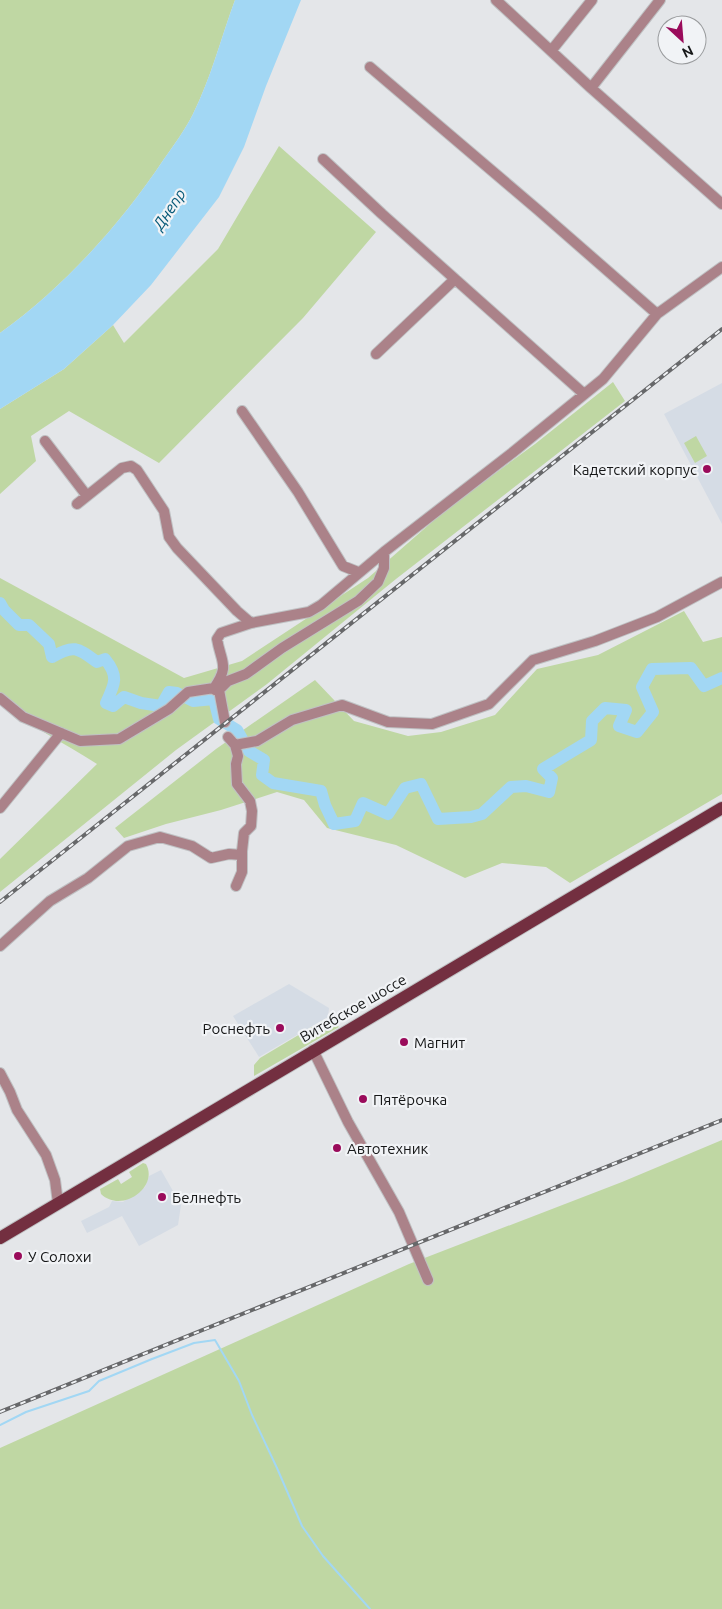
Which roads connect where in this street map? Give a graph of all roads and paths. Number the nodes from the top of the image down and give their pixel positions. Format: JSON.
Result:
{"nodes":[{"id":1,"x":496,"y":0,"type":"edge"},
{"id":2,"x":592,"y":0,"type":"edge"},
{"id":3,"x":660,"y":0,"type":"edge"},
{"id":4,"x":551,"y":51,"type":"junction"},
{"id":5,"x":370,"y":67,"type":"dead end"},
{"id":6,"x":591,"y":88,"type":"junction"},
{"id":7,"x":323,"y":159,"type":"dead end"},
{"id":8,"x":722,"y":204,"type":"edge"},
{"id":9,"x":722,"y":267,"type":"edge"},
{"id":10,"x":455,"y":279,"type":"junction"},
{"id":11,"x":657,"y":314,"type":"junction"},
{"id":12,"x":376,"y":354,"type":"dead end"},
{"id":13,"x":584,"y":394,"type":"junction"},
{"id":14,"x":242,"y":411,"type":"dead end"},
{"id":15,"x":45,"y":441,"type":"dead end"},
{"id":16,"x":87,"y":496,"type":"junction"},
{"id":17,"x":77,"y":504,"type":"dead end"},
{"id":18,"x":384,"y":552,"type":"junction"},
{"id":19,"x":358,"y":572,"type":"junction"},
{"id":20,"x":722,"y":582,"type":"edge"},
{"id":21,"x":251,"y":623,"type":"junction"},
{"id":22,"x":214,"y":688,"type":"junction"},
{"id":23,"x":0,"y":700,"type":"edge"},
{"id":24,"x":221,"y":702,"type":"junction"},
{"id":25,"x":224,"y":722,"type":"dead end"},
{"id":26,"x":61,"y":733,"type":"junction"},
{"id":27,"x":0,"y":808,"type":"edge"},
{"id":28,"x":722,"y":808,"type":"edge"},
{"id":29,"x":242,"y":854,"type":"junction"},
{"id":30,"x":236,"y":886,"type":"dead end"},
{"id":31,"x":0,"y":946,"type":"edge"},
{"id":32,"x":313,"y":1050,"type":"junction"},
{"id":33,"x":0,"y":1073,"type":"edge"},
{"id":34,"x":58,"y":1203,"type":"junction"},
{"id":35,"x":0,"y":1238,"type":"edge"},
{"id":36,"x":428,"y":1280,"type":"dead end"}],
"edges":[{"from":1,"to":4,"type":"street"},
{"from":2,"to":4,"type":"street"},
{"from":3,"to":6,"type":"street"},
{"from":4,"to":6,"type":"street"},
{"from":5,"to":11,"type":"street"},
{"from":6,"to":8,"type":"street"},
{"from":7,"to":10,"type":"street"},
{"from":9,"to":11,"type":"street"},
{"from":10,"to":12,"type":"street"},
{"from":10,"to":13,"type":"street"},
{"from":11,"to":13,"type":"street"},
{"from":13,"to":18,"type":"street"},
{"from":14,"to":19,"type":"street"},
{"from":15,"to":16,"type":"street"},
{"from":16,"to":17,"type":"street"},
{"from":16,"to":21,"type":"street"},
{"from":18,"to":19,"type":"street"},
{"from":18,"to":24,"type":"street"},
{"from":19,"to":21,"type":"street"},
{"from":20,"to":29,"type":"street"},
{"from":21,"to":22,"type":"street"},
{"from":22,"to":24,"type":"street"},
{"from":22,"to":26,"type":"street"},
{"from":23,"to":26,"type":"street"},
{"from":24,"to":25,"type":"street"},
{"from":26,"to":27,"type":"street"},
{"from":28,"to":32,"type":"main road","name":"Витебское шоссе"},
{"from":29,"to":30,"type":"street"},
{"from":29,"to":31,"type":"street"},
{"from":32,"to":34,"type":"main road","name":"Витебское шоссе"},
{"from":32,"to":36,"type":"street"},
{"from":33,"to":34,"type":"street"},
{"from":34,"to":35,"type":"main road","name":"Витебское шоссе"}]}
